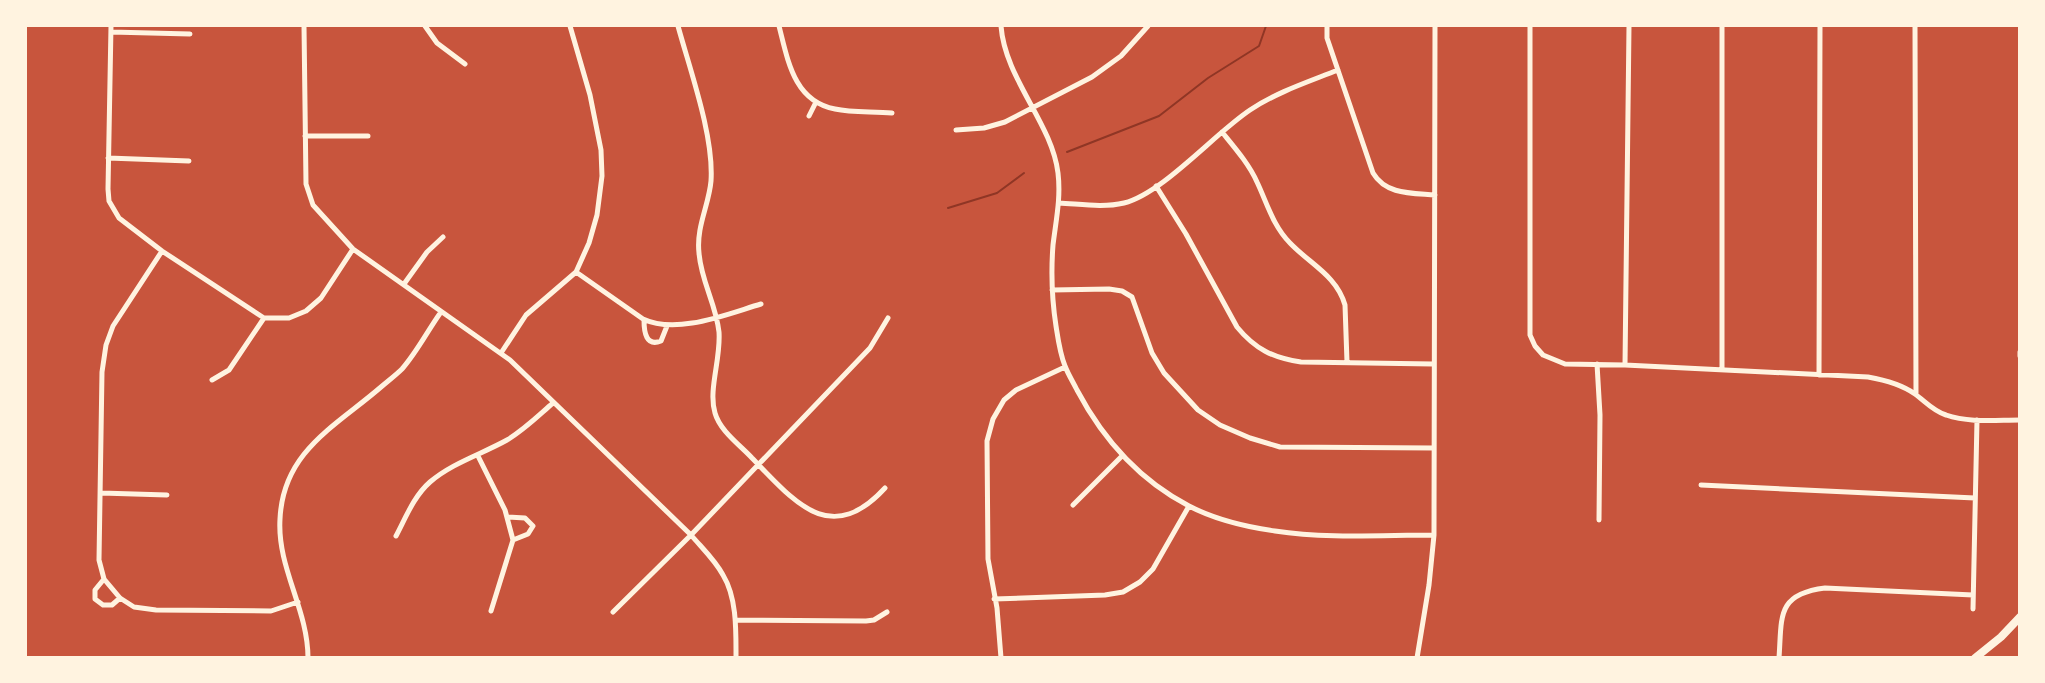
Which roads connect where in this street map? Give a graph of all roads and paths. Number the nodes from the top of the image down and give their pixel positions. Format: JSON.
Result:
{"nodes":[{"id":1,"x":304,"y":26,"type":"edge"},
{"id":2,"x":425,"y":26,"type":"edge"},
{"id":3,"x":570,"y":26,"type":"edge"},
{"id":4,"x":678,"y":26,"type":"edge"},
{"id":5,"x":779,"y":26,"type":"edge"},
{"id":6,"x":1001,"y":26,"type":"edge"},
{"id":7,"x":1148,"y":26,"type":"edge"},
{"id":8,"x":1327,"y":26,"type":"edge"},
{"id":9,"x":1435,"y":26,"type":"edge"},
{"id":10,"x":1530,"y":26,"type":"edge"},
{"id":11,"x":1629,"y":26,"type":"edge"},
{"id":12,"x":1722,"y":26,"type":"edge"},
{"id":13,"x":1820,"y":26,"type":"edge"},
{"id":14,"x":1916,"y":26,"type":"edge"},
{"id":15,"x":111,"y":29,"type":"edge"},
{"id":16,"x":190,"y":34,"type":"dead end"},
{"id":17,"x":465,"y":64,"type":"dead end"},
{"id":18,"x":1338,"y":70,"type":"junction"},
{"id":19,"x":816,"y":102,"type":"junction"},
{"id":20,"x":1032,"y":108,"type":"junction"},
{"id":21,"x":892,"y":113,"type":"dead end"},
{"id":22,"x":809,"y":116,"type":"dead end"},
{"id":23,"x":956,"y":130,"type":"dead end"},
{"id":24,"x":1222,"y":132,"type":"junction"},
{"id":25,"x":304,"y":136,"type":"junction"},
{"id":26,"x":368,"y":136,"type":"dead end"},
{"id":27,"x":108,"y":158,"type":"junction"},
{"id":28,"x":189,"y":161,"type":"dead end"},
{"id":29,"x":1156,"y":186,"type":"junction"},
{"id":30,"x":1435,"y":195,"type":"junction"},
{"id":31,"x":1059,"y":203,"type":"junction"},
{"id":32,"x":443,"y":237,"type":"dead end"},
{"id":33,"x":353,"y":249,"type":"junction"},
{"id":34,"x":162,"y":251,"type":"junction"},
{"id":35,"x":576,"y":272,"type":"junction"},
{"id":36,"x":404,"y":284,"type":"junction"},
{"id":37,"x":1052,"y":290,"type":"junction"},
{"id":38,"x":761,"y":304,"type":"dead end"},
{"id":39,"x":441,"y":312,"type":"junction"},
{"id":40,"x":717,"y":316,"type":"junction"},
{"id":41,"x":264,"y":318,"type":"junction"},
{"id":42,"x":888,"y":318,"type":"dead end"},
{"id":43,"x":644,"y":320,"type":"junction"},
{"id":44,"x":667,"y":326,"type":"junction"},
{"id":45,"x":501,"y":353,"type":"junction"},
{"id":46,"x":1347,"y":362,"type":"junction"},
{"id":47,"x":1433,"y":364,"type":"junction"},
{"id":48,"x":1597,"y":364,"type":"junction"},
{"id":49,"x":1624,"y":365,"type":"junction"},
{"id":50,"x":1065,"y":367,"type":"junction"},
{"id":51,"x":1722,"y":370,"type":"junction"},
{"id":52,"x":1819,"y":375,"type":"junction"},
{"id":53,"x":212,"y":380,"type":"dead end"},
{"id":54,"x":1916,"y":394,"type":"junction"},
{"id":55,"x":553,"y":403,"type":"junction"},
{"id":56,"x":1977,"y":420,"type":"junction"},
{"id":57,"x":2019,"y":420,"type":"edge"},
{"id":58,"x":1434,"y":448,"type":"junction"},
{"id":59,"x":477,"y":456,"type":"junction"},
{"id":60,"x":1122,"y":456,"type":"junction"},
{"id":61,"x":758,"y":464,"type":"junction"},
{"id":62,"x":1701,"y":485,"type":"dead end"},
{"id":63,"x":885,"y":488,"type":"dead end"},
{"id":64,"x":100,"y":493,"type":"junction"},
{"id":65,"x":167,"y":495,"type":"dead end"},
{"id":66,"x":1975,"y":498,"type":"junction"},
{"id":67,"x":1073,"y":504,"type":"dead end"},
{"id":68,"x":1189,"y":506,"type":"junction"},
{"id":69,"x":507,"y":517,"type":"junction"},
{"id":70,"x":1599,"y":520,"type":"dead end"},
{"id":71,"x":691,"y":535,"type":"junction"},
{"id":72,"x":1434,"y":535,"type":"junction"},
{"id":73,"x":396,"y":536,"type":"dead end"},
{"id":74,"x":513,"y":540,"type":"junction"},
{"id":75,"x":104,"y":579,"type":"junction"},
{"id":76,"x":1973,"y":595,"type":"junction"},
{"id":77,"x":120,"y":598,"type":"junction"},
{"id":78,"x":994,"y":599,"type":"junction"},
{"id":79,"x":298,"y":602,"type":"junction"},
{"id":80,"x":1973,"y":609,"type":"dead end"},
{"id":81,"x":490,"y":611,"type":"dead end"},
{"id":82,"x":613,"y":612,"type":"dead end"},
{"id":83,"x":887,"y":612,"type":"dead end"},
{"id":84,"x":2019,"y":617,"type":"edge"},
{"id":85,"x":735,"y":620,"type":"junction"},
{"id":86,"x":308,"y":657,"type":"edge"},
{"id":87,"x":736,"y":657,"type":"edge"},
{"id":88,"x":1001,"y":657,"type":"edge"},
{"id":89,"x":1417,"y":657,"type":"edge"},
{"id":90,"x":1779,"y":657,"type":"edge"},
{"id":91,"x":1975,"y":657,"type":"edge"}],
"edges":[{"from":1,"to":25,"type":"street"},
{"from":2,"to":17,"type":"street"},
{"from":3,"to":35,"type":"street"},
{"from":4,"to":40,"type":"street"},
{"from":5,"to":19,"type":"street"},
{"from":6,"to":20,"type":"street"},
{"from":7,"to":20,"type":"street"},
{"from":8,"to":18,"type":"street"},
{"from":9,"to":30,"type":"street"},
{"from":10,"to":48,"type":"street"},
{"from":11,"to":49,"type":"street"},
{"from":12,"to":51,"type":"street"},
{"from":13,"to":52,"type":"street"},
{"from":14,"to":54,"type":"street"},
{"from":15,"to":16,"type":"street"},
{"from":15,"to":27,"type":"street"},
{"from":18,"to":24,"type":"street"},
{"from":18,"to":30,"type":"street"},
{"from":19,"to":21,"type":"street"},
{"from":19,"to":22,"type":"street"},
{"from":20,"to":23,"type":"street"},
{"from":20,"to":31,"type":"street"},
{"from":24,"to":29,"type":"street"},
{"from":24,"to":46,"type":"street"},
{"from":25,"to":26,"type":"street"},
{"from":25,"to":33,"type":"street"},
{"from":27,"to":28,"type":"street"},
{"from":27,"to":34,"type":"street"},
{"from":29,"to":31,"type":"street"},
{"from":29,"to":46,"type":"street"},
{"from":30,"to":47,"type":"street"},
{"from":31,"to":37,"type":"street"},
{"from":32,"to":36,"type":"street"},
{"from":33,"to":36,"type":"street"},
{"from":33,"to":41,"type":"street"},
{"from":34,"to":41,"type":"street"},
{"from":34,"to":64,"type":"street"},
{"from":35,"to":43,"type":"street"},
{"from":35,"to":45,"type":"street"},
{"from":36,"to":39,"type":"street"},
{"from":37,"to":50,"type":"street"},
{"from":37,"to":58,"type":"street"},
{"from":38,"to":40,"type":"street"},
{"from":39,"to":45,"type":"street"},
{"from":39,"to":79,"type":"street"},
{"from":40,"to":44,"type":"street"},
{"from":40,"to":61,"type":"street"},
{"from":41,"to":53,"type":"street"},
{"from":42,"to":61,"type":"street"},
{"from":43,"to":44,"type":"street"},
{"from":43,"to":44,"type":"street"},
{"from":45,"to":55,"type":"street"},
{"from":46,"to":47,"type":"street"},
{"from":47,"to":58,"type":"street"},
{"from":48,"to":49,"type":"street"},
{"from":48,"to":70,"type":"street"},
{"from":49,"to":51,"type":"street"},
{"from":50,"to":60,"type":"street"},
{"from":50,"to":78,"type":"street"},
{"from":51,"to":52,"type":"street"},
{"from":52,"to":54,"type":"street"},
{"from":54,"to":56,"type":"street"},
{"from":55,"to":59,"type":"street"},
{"from":55,"to":71,"type":"street"},
{"from":56,"to":57,"type":"street"},
{"from":56,"to":66,"type":"street"},
{"from":58,"to":72,"type":"street"},
{"from":59,"to":69,"type":"street"},
{"from":59,"to":73,"type":"street"},
{"from":60,"to":67,"type":"street"},
{"from":60,"to":68,"type":"street"},
{"from":61,"to":63,"type":"street"},
{"from":61,"to":71,"type":"street"},
{"from":62,"to":66,"type":"street"},
{"from":64,"to":65,"type":"street"},
{"from":64,"to":75,"type":"street"},
{"from":66,"to":76,"type":"street"},
{"from":68,"to":72,"type":"street"},
{"from":68,"to":78,"type":"street"},
{"from":69,"to":74,"type":"street"},
{"from":69,"to":74,"type":"street"},
{"from":71,"to":82,"type":"street"},
{"from":71,"to":85,"type":"street"},
{"from":72,"to":89,"type":"street"},
{"from":74,"to":81,"type":"street"},
{"from":75,"to":77,"type":"street"},
{"from":75,"to":77,"type":"street"},
{"from":76,"to":80,"type":"street"},
{"from":76,"to":90,"type":"street"},
{"from":77,"to":79,"type":"street"},
{"from":78,"to":88,"type":"street"},
{"from":79,"to":86,"type":"street"},
{"from":83,"to":85,"type":"street"},
{"from":84,"to":91,"type":"main road"},
{"from":85,"to":87,"type":"street"}]}
